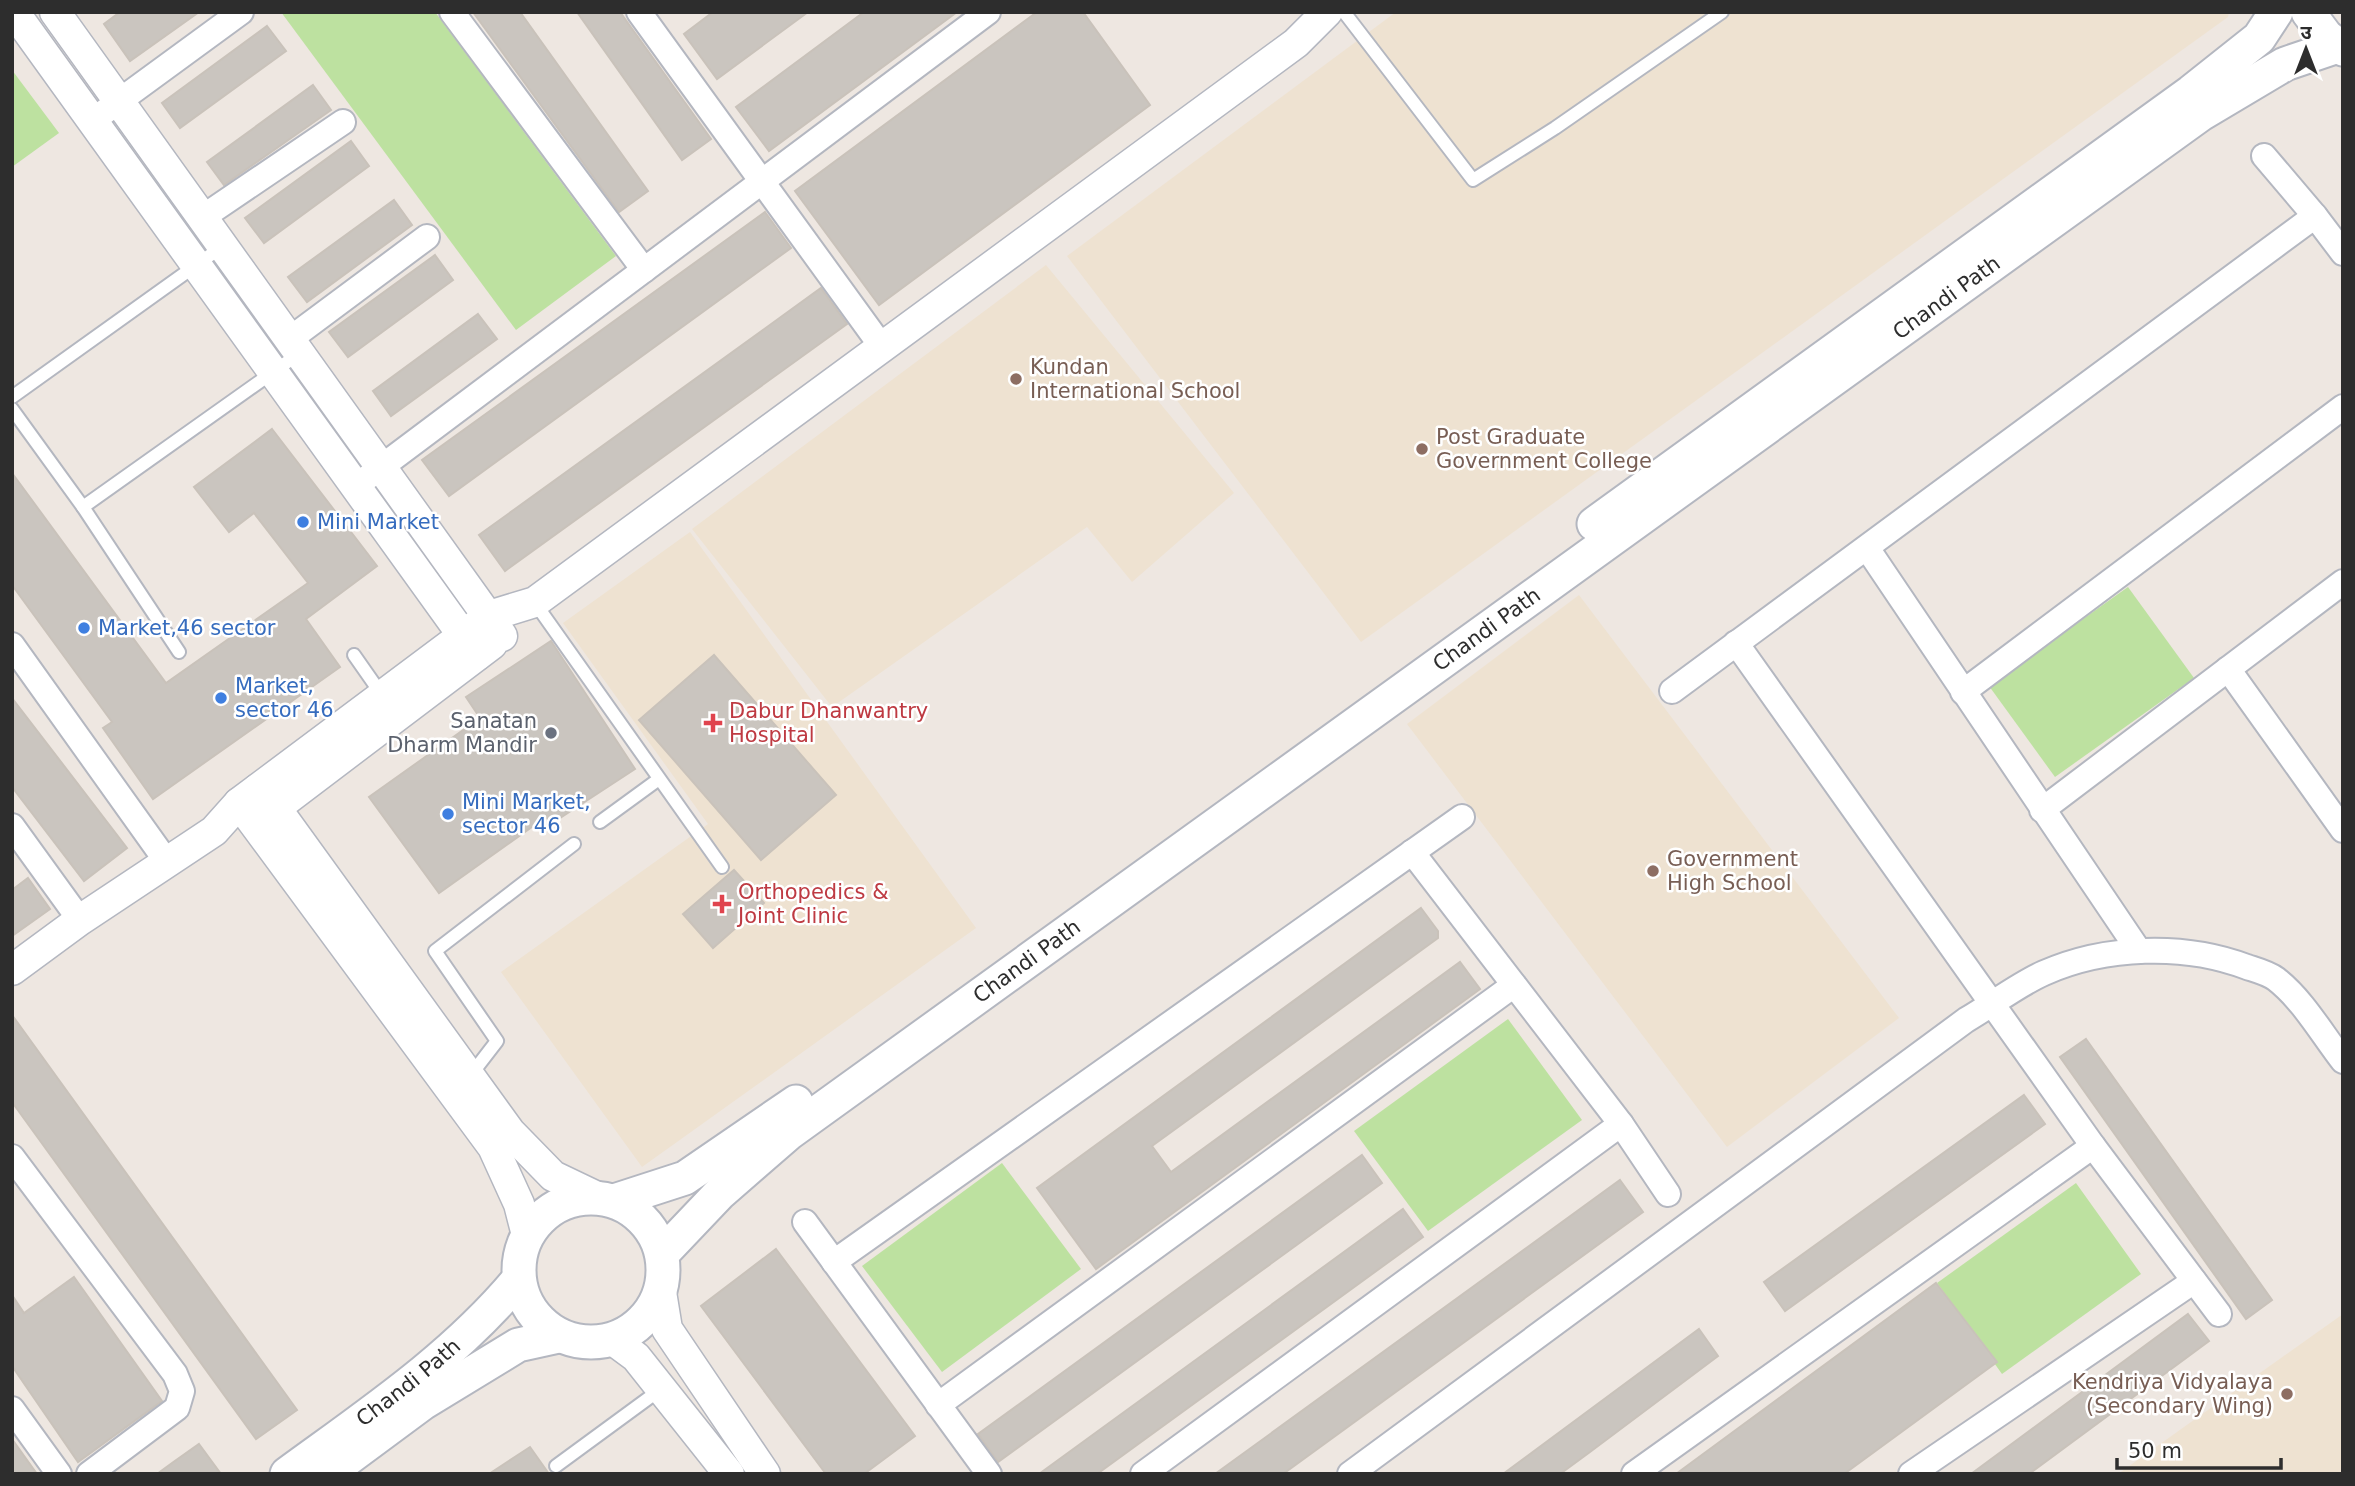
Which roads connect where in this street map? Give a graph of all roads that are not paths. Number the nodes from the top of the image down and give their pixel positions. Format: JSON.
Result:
{"nodes":[{"id":1,"x":14,"y":12,"type":"edge"},
{"id":2,"x":55,"y":12,"type":"edge"},
{"id":3,"x":241,"y":12,"type":"edge"},
{"id":4,"x":452,"y":12,"type":"edge"},
{"id":5,"x":988,"y":12,"type":"edge"},
{"id":6,"x":1327,"y":12,"type":"edge"},
{"id":7,"x":1344,"y":12,"type":"edge"},
{"id":8,"x":1721,"y":12,"type":"edge"},
{"id":9,"x":2276,"y":12,"type":"edge"},
{"id":10,"x":2308,"y":12,"type":"edge"},
{"id":11,"x":648,"y":15,"type":"edge"},
{"id":12,"x":2341,"y":48,"type":"edge"},
{"id":13,"x":119,"y":102,"type":"junction"},
{"id":14,"x":92,"y":121,"type":"junction"},
{"id":15,"x":343,"y":122,"type":"dead end"},
{"id":16,"x":2264,"y":156,"type":"dead end"},
{"id":17,"x":762,"y":181,"type":"junction"},
{"id":18,"x":2315,"y":216,"type":"junction"},
{"id":19,"x":203,"y":217,"type":"junction"},
{"id":20,"x":427,"y":237,"type":"dead end"},
{"id":21,"x":223,"y":246,"type":"junction"},
{"id":22,"x":2343,"y":253,"type":"edge"},
{"id":23,"x":196,"y":265,"type":"junction"},
{"id":24,"x":645,"y":270,"type":"junction"},
{"id":25,"x":295,"y":346,"type":"junction"},
{"id":26,"x":882,"y":347,"type":"junction"},
{"id":27,"x":273,"y":372,"type":"junction"},
{"id":28,"x":12,"y":397,"type":"edge"},
{"id":29,"x":2343,"y":407,"type":"edge"},
{"id":30,"x":12,"y":409,"type":"edge"},
{"id":31,"x":382,"y":467,"type":"junction"},
{"id":32,"x":356,"y":486,"type":"junction"},
{"id":33,"x":83,"y":507,"type":"junction"},
{"id":34,"x":1867,"y":548,"type":"junction"},
{"id":35,"x":2343,"y":582,"type":"edge"},
{"id":36,"x":527,"y":606,"type":"junction"},
{"id":37,"x":496,"y":626,"type":"junction"},
{"id":38,"x":1737,"y":643,"type":"junction"},
{"id":39,"x":12,"y":645,"type":"edge"},
{"id":40,"x":470,"y":645,"type":"junction"},
{"id":41,"x":179,"y":652,"type":"dead end"},
{"id":42,"x":354,"y":655,"type":"dead end"},
{"id":43,"x":2228,"y":669,"type":"junction"},
{"id":44,"x":1672,"y":691,"type":"dead end"},
{"id":45,"x":1963,"y":692,"type":"junction"},
{"id":46,"x":383,"y":695,"type":"junction"},
{"id":47,"x":659,"y":779,"type":"junction"},
{"id":48,"x":257,"y":806,"type":"junction"},
{"id":49,"x":2042,"y":810,"type":"junction"},
{"id":50,"x":2339,"y":816,"type":"edge"},
{"id":51,"x":1462,"y":817,"type":"dead end"},
{"id":52,"x":600,"y":822,"type":"dead end"},
{"id":53,"x":12,"y":827,"type":"edge"},
{"id":54,"x":574,"y":844,"type":"dead end"},
{"id":55,"x":1412,"y":852,"type":"junction"},
{"id":56,"x":167,"y":862,"type":"junction"},
{"id":57,"x":722,"y":867,"type":"dead end"},
{"id":58,"x":80,"y":920,"type":"junction"},
{"id":59,"x":2139,"y":951,"type":"junction"},
{"id":60,"x":12,"y":970,"type":"edge"},
{"id":61,"x":1514,"y":985,"type":"junction"},
{"id":62,"x":1992,"y":1005,"type":"junction"},
{"id":63,"x":2343,"y":1061,"type":"edge"},
{"id":64,"x":470,"y":1076,"type":"junction"},
{"id":65,"x":1621,"y":1124,"type":"junction"},
{"id":66,"x":2093,"y":1146,"type":"junction"},
{"id":67,"x":17,"y":1172,"type":"edge"},
{"id":68,"x":1668,"y":1194,"type":"dead end"},
{"id":69,"x":606,"y":1199,"type":"junction"},
{"id":70,"x":805,"y":1222,"type":"dead end"},
{"id":71,"x":527,"y":1235,"type":"junction"},
{"id":72,"x":662,"y":1254,"type":"junction"},
{"id":73,"x":834,"y":1262,"type":"junction"},
{"id":74,"x":518,"y":1280,"type":"junction"},
{"id":75,"x":2194,"y":1282,"type":"junction"},
{"id":76,"x":661,"y":1292,"type":"junction"},
{"id":77,"x":2219,"y":1314,"type":"dead end"},
{"id":78,"x":559,"y":1336,"type":"junction"},
{"id":79,"x":612,"y":1340,"type":"junction"},
{"id":80,"x":662,"y":1389,"type":"junction"},
{"id":81,"x":938,"y":1405,"type":"junction"},
{"id":82,"x":12,"y":1409,"type":"edge"},
{"id":83,"x":556,"y":1466,"type":"dead end"},
{"id":84,"x":59,"y":1474,"type":"edge"},
{"id":85,"x":89,"y":1474,"type":"edge"},
{"id":86,"x":287,"y":1474,"type":"edge"},
{"id":87,"x":327,"y":1474,"type":"edge"},
{"id":88,"x":729,"y":1474,"type":"edge"},
{"id":89,"x":765,"y":1474,"type":"edge"},
{"id":90,"x":989,"y":1474,"type":"edge"},
{"id":91,"x":1143,"y":1474,"type":"edge"},
{"id":92,"x":1350,"y":1474,"type":"edge"},
{"id":93,"x":1633,"y":1474,"type":"edge"},
{"id":94,"x":1911,"y":1474,"type":"edge"}],
"edges":[{"from":1,"to":14,"type":"street"},
{"from":2,"to":13,"type":"street"},
{"from":3,"to":13,"type":"street"},
{"from":4,"to":24,"type":"street"},
{"from":5,"to":17,"type":"street"},
{"from":6,"to":26,"type":"street"},
{"from":7,"to":8,"type":"lane"},
{"from":9,"to":69,"type":"main road","name":"Chandi Path"},
{"from":10,"to":12,"type":"main road"},
{"from":11,"to":17,"type":"street"},
{"from":12,"to":72,"type":"main road","name":"Chandi Path"},
{"from":13,"to":14,"type":"street"},
{"from":13,"to":19,"type":"street"},
{"from":14,"to":23,"type":"street"},
{"from":15,"to":19,"type":"street"},
{"from":16,"to":18,"type":"street"},
{"from":17,"to":24,"type":"street"},
{"from":17,"to":26,"type":"street"},
{"from":18,"to":22,"type":"street"},
{"from":18,"to":34,"type":"street"},
{"from":19,"to":21,"type":"street"},
{"from":20,"to":25,"type":"street"},
{"from":21,"to":23,"type":"lane"},
{"from":21,"to":25,"type":"street"},
{"from":23,"to":27,"type":"street"},
{"from":23,"to":28,"type":"lane"},
{"from":24,"to":31,"type":"street"},
{"from":25,"to":27,"type":"lane"},
{"from":25,"to":31,"type":"street"},
{"from":26,"to":36,"type":"street"},
{"from":27,"to":32,"type":"street"},
{"from":27,"to":33,"type":"lane"},
{"from":29,"to":45,"type":"street"},
{"from":30,"to":33,"type":"lane"},
{"from":31,"to":32,"type":"street"},
{"from":31,"to":37,"type":"street"},
{"from":32,"to":40,"type":"street"},
{"from":33,"to":41,"type":"lane"},
{"from":34,"to":38,"type":"street"},
{"from":34,"to":45,"type":"street"},
{"from":35,"to":43,"type":"street"},
{"from":36,"to":37,"type":"street"},
{"from":36,"to":47,"type":"lane"},
{"from":37,"to":40,"type":"street"},
{"from":38,"to":44,"type":"street"},
{"from":38,"to":62,"type":"street"},
{"from":39,"to":56,"type":"street"},
{"from":40,"to":46,"type":"street"},
{"from":40,"to":48,"type":"street"},
{"from":42,"to":46,"type":"lane"},
{"from":43,"to":49,"type":"street"},
{"from":43,"to":50,"type":"street"},
{"from":45,"to":49,"type":"street"},
{"from":46,"to":48,"type":"street"},
{"from":47,"to":52,"type":"lane"},
{"from":47,"to":57,"type":"lane"},
{"from":48,"to":56,"type":"street"},
{"from":48,"to":64,"type":"street"},
{"from":48,"to":71,"type":"street"},
{"from":49,"to":59,"type":"street"},
{"from":51,"to":55,"type":"street"},
{"from":53,"to":58,"type":"street"},
{"from":54,"to":64,"type":"lane"},
{"from":55,"to":61,"type":"street"},
{"from":55,"to":73,"type":"street"},
{"from":56,"to":58,"type":"street"},
{"from":58,"to":60,"type":"street"},
{"from":59,"to":62,"type":"street"},
{"from":59,"to":63,"type":"street"},
{"from":61,"to":65,"type":"street"},
{"from":61,"to":81,"type":"street"},
{"from":62,"to":66,"type":"street"},
{"from":62,"to":92,"type":"street"},
{"from":64,"to":69,"type":"street"},
{"from":65,"to":68,"type":"street"},
{"from":65,"to":91,"type":"street"},
{"from":66,"to":75,"type":"street"},
{"from":66,"to":93,"type":"street"},
{"from":67,"to":85,"type":"street"},
{"from":69,"to":71,"type":"main road"},
{"from":69,"to":72,"type":"main road"},
{"from":70,"to":73,"type":"street"},
{"from":71,"to":74,"type":"main road"},
{"from":72,"to":76,"type":"main road"},
{"from":73,"to":81,"type":"street"},
{"from":74,"to":78,"type":"main road"},
{"from":74,"to":86,"type":"main road","name":"Chandi Path"},
{"from":75,"to":77,"type":"street"},
{"from":75,"to":94,"type":"street"},
{"from":76,"to":79,"type":"main road"},
{"from":76,"to":89,"type":"street"},
{"from":78,"to":79,"type":"main road"},
{"from":78,"to":87,"type":"main road","name":"Chandi Path"},
{"from":79,"to":80,"type":"street"},
{"from":80,"to":83,"type":"lane"},
{"from":80,"to":88,"type":"street"},
{"from":81,"to":90,"type":"street"},
{"from":82,"to":84,"type":"street"}]}
